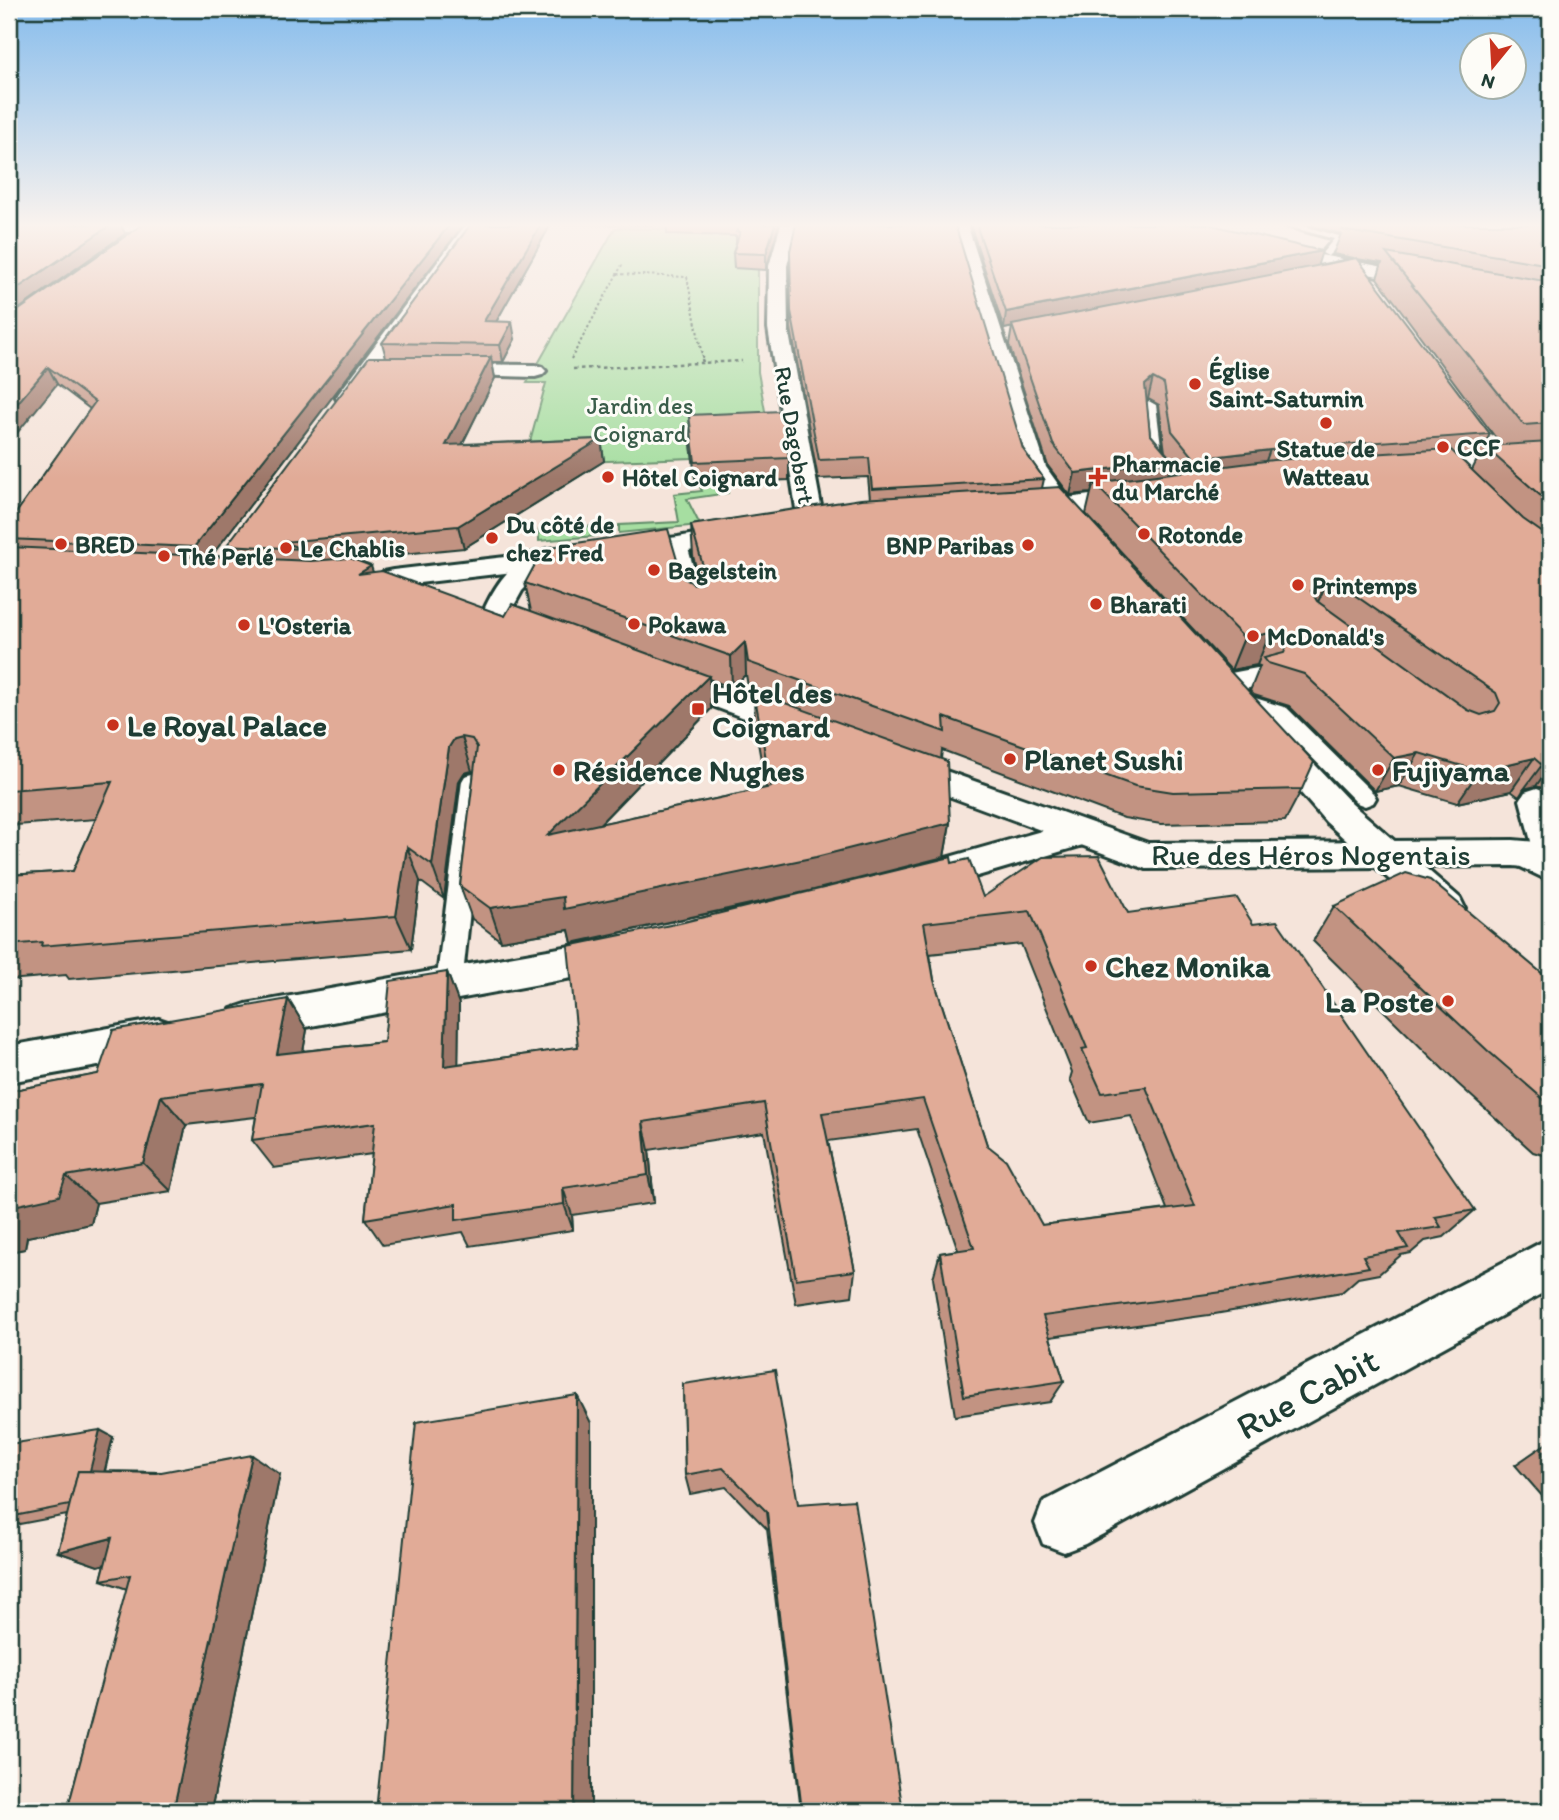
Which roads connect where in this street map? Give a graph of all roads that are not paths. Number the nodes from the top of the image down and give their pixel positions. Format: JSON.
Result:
{"nodes":[{"id":1,"x":412,"y":309,"type":"edge"},
{"id":2,"x":778,"y":309,"type":"edge"},
{"id":3,"x":994,"y":309,"type":"edge"},
{"id":4,"x":369,"y":369,"type":"junction"},
{"id":5,"x":535,"y":371,"type":"dead end"},
{"id":6,"x":1149,"y":405,"type":"edge"},
{"id":7,"x":336,"y":412,"type":"edge"},
{"id":8,"x":1484,"y":442,"type":"edge"},
{"id":9,"x":1539,"y":462,"type":"edge"},
{"id":10,"x":1500,"y":464,"type":"junction"},
{"id":11,"x":1441,"y":468,"type":"junction"},
{"id":12,"x":1391,"y":471,"type":"edge"},
{"id":13,"x":1550,"y":476,"type":"edge"},
{"id":14,"x":1166,"y":487,"type":"joint"},
{"id":15,"x":1468,"y":494,"type":"edge"},
{"id":16,"x":1062,"y":508,"type":"junction"},
{"id":17,"x":1006,"y":511,"type":"edge"},
{"id":18,"x":839,"y":520,"type":"edge"},
{"id":19,"x":811,"y":522,"type":"junction"},
{"id":20,"x":1083,"y":532,"type":"edge"},
{"id":21,"x":678,"y":545,"type":"junction"},
{"id":22,"x":536,"y":562,"type":"junction"},
{"id":23,"x":393,"y":578,"type":"junction"},
{"id":24,"x":362,"y":580,"type":"edge"},
{"id":25,"x":696,"y":608,"type":"edge"},
{"id":26,"x":639,"y":667,"type":"edge"},
{"id":27,"x":1257,"y":677,"type":"dead end"},
{"id":28,"x":1219,"y":682,"type":"junction"},
{"id":29,"x":832,"y":740,"type":"edge"},
{"id":30,"x":871,"y":755,"type":"edge"},
{"id":31,"x":473,"y":781,"type":"edge"},
{"id":32,"x":1365,"y":798,"type":"dead end"},
{"id":33,"x":1537,"y":800,"type":"dead end"},
{"id":34,"x":1080,"y":833,"type":"junction"},
{"id":35,"x":1550,"y":845,"type":"edge"},
{"id":36,"x":1513,"y":853,"type":"junction"},
{"id":37,"x":1383,"y":855,"type":"junction"},
{"id":38,"x":1550,"y":856,"type":"edge"},
{"id":39,"x":1550,"y":872,"type":"edge"},
{"id":40,"x":890,"y":887,"type":"edge"},
{"id":41,"x":1471,"y":930,"type":"edge"},
{"id":42,"x":660,"y":944,"type":"edge"},
{"id":43,"x":449,"y":984,"type":"junction"},
{"id":44,"x":9,"y":1064,"type":"edge"},
{"id":45,"x":1550,"y":1262,"type":"edge"},
{"id":46,"x":1064,"y":1523,"type":"dead end"}],
"edges":[{"from":1,"to":4,"type":"street"},
{"from":2,"to":19,"type":"street","name":"Rue Dagobert"},
{"from":3,"to":16,"type":"street"},
{"from":4,"to":5,"type":"street"},
{"from":4,"to":7,"type":"street"},
{"from":6,"to":14,"type":"lane"},
{"from":8,"to":10,"type":"street"},
{"from":9,"to":10,"type":"street"},
{"from":9,"to":13,"type":"street"},
{"from":10,"to":11,"type":"street"},
{"from":11,"to":12,"type":"street"},
{"from":11,"to":15,"type":"street"},
{"from":14,"to":16,"type":"street"},
{"from":16,"to":17,"type":"street"},
{"from":16,"to":20,"type":"street"},
{"from":18,"to":19,"type":"street"},
{"from":19,"to":21,"type":"street"},
{"from":21,"to":22,"type":"street"},
{"from":21,"to":25,"type":"lane"},
{"from":22,"to":23,"type":"street"},
{"from":22,"to":23,"type":"street"},
{"from":23,"to":24,"type":"street"},
{"from":26,"to":29,"type":"street"},
{"from":27,"to":28,"type":"street"},
{"from":28,"to":32,"type":"lane"},
{"from":28,"to":37,"type":"street"},
{"from":30,"to":34,"type":"street","name":"Rue des Héros Nogentais"},
{"from":31,"to":43,"type":"lane"},
{"from":33,"to":35,"type":"street"},
{"from":34,"to":37,"type":"street","name":"Rue des Héros Nogentais"},
{"from":34,"to":40,"type":"street"},
{"from":36,"to":37,"type":"street","name":"Rue des Héros Nogentais"},
{"from":36,"to":38,"type":"street","name":"Rue des Héros Nogentais"},
{"from":36,"to":39,"type":"lane"},
{"from":37,"to":41,"type":"street"},
{"from":42,"to":43,"type":"street"},
{"from":43,"to":44,"type":"street"},
{"from":45,"to":46,"type":"street","name":"Rue Cabit"}]}
